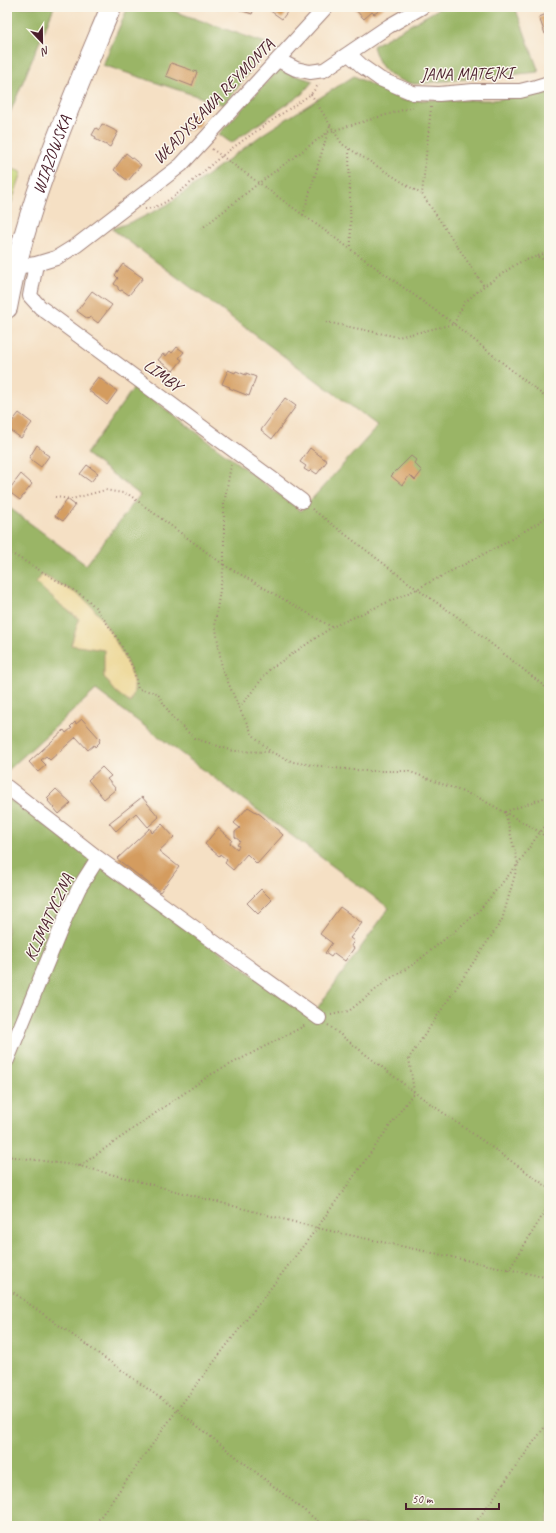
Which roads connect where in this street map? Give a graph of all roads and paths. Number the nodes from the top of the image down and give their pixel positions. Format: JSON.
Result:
{"nodes":[{"id":1,"x":111,"y":7,"type":"edge"},
{"id":2,"x":326,"y":7,"type":"edge"},
{"id":3,"x":422,"y":7,"type":"edge"},
{"id":4,"x":348,"y":54,"type":"junction"},
{"id":5,"x":278,"y":60,"type":"junction"},
{"id":6,"x":324,"y":70,"type":"junction"},
{"id":7,"x":549,"y":83,"type":"edge"},
{"id":8,"x":311,"y":94,"type":"junction"},
{"id":9,"x":432,"y":94,"type":"junction"},
{"id":10,"x":416,"y":106,"type":"dead end"},
{"id":11,"x":330,"y":125,"type":"junction"},
{"id":12,"x":334,"y":130,"type":"junction"},
{"id":13,"x":328,"y":132,"type":"junction"},
{"id":14,"x":202,"y":142,"type":"junction"},
{"id":15,"x":349,"y":149,"type":"junction"},
{"id":16,"x":222,"y":156,"type":"junction"},
{"id":17,"x":259,"y":183,"type":"junction"},
{"id":18,"x":422,"y":194,"type":"junction"},
{"id":19,"x":124,"y":208,"type":"junction"},
{"id":20,"x":304,"y":215,"type":"junction"},
{"id":21,"x":200,"y":230,"type":"dead end"},
{"id":22,"x":351,"y":250,"type":"junction"},
{"id":23,"x":549,"y":252,"type":"edge"},
{"id":24,"x":538,"y":257,"type":"junction"},
{"id":25,"x":549,"y":262,"type":"edge"},
{"id":26,"x":36,"y":264,"type":"junction"},
{"id":27,"x":15,"y":267,"type":"junction"},
{"id":28,"x":484,"y":286,"type":"junction"},
{"id":29,"x":7,"y":308,"type":"edge"},
{"id":30,"x":326,"y":322,"type":"dead end"},
{"id":31,"x":454,"y":324,"type":"junction"},
{"id":32,"x":549,"y":400,"type":"edge"},
{"id":33,"x":234,"y":450,"type":"junction"},
{"id":34,"x":55,"y":497,"type":"dead end"},
{"id":35,"x":302,"y":501,"type":"joint"},
{"id":36,"x":549,"y":516,"type":"edge"},
{"id":37,"x":7,"y":552,"type":"edge"},
{"id":38,"x":224,"y":565,"type":"junction"},
{"id":39,"x":417,"y":589,"type":"junction"},
{"id":40,"x":332,"y":627,"type":"junction"},
{"id":41,"x":549,"y":690,"type":"edge"},
{"id":42,"x":239,"y":708,"type":"junction"},
{"id":43,"x":271,"y":752,"type":"junction"},
{"id":44,"x":7,"y":787,"type":"edge"},
{"id":45,"x":549,"y":796,"type":"edge"},
{"id":46,"x":505,"y":812,"type":"junction"},
{"id":47,"x":549,"y":822,"type":"edge"},
{"id":48,"x":540,"y":832,"type":"junction"},
{"id":49,"x":549,"y":841,"type":"edge"},
{"id":50,"x":98,"y":858,"type":"junction"},
{"id":51,"x":518,"y":864,"type":"junction"},
{"id":52,"x":320,"y":1018,"type":"junction"},
{"id":53,"x":7,"y":1060,"type":"edge"},
{"id":54,"x":414,"y":1092,"type":"junction"},
{"id":55,"x":7,"y":1156,"type":"edge"},
{"id":56,"x":80,"y":1166,"type":"junction"},
{"id":57,"x":549,"y":1188,"type":"edge"},
{"id":58,"x":549,"y":1205,"type":"edge"},
{"id":59,"x":317,"y":1228,"type":"junction"},
{"id":60,"x":509,"y":1270,"type":"junction"},
{"id":61,"x":549,"y":1278,"type":"edge"},
{"id":62,"x":7,"y":1288,"type":"edge"},
{"id":63,"x":177,"y":1410,"type":"junction"},
{"id":64,"x":549,"y":1421,"type":"edge"},
{"id":65,"x":94,"y":1526,"type":"edge"},
{"id":66,"x":324,"y":1526,"type":"edge"},
{"id":67,"x":473,"y":1526,"type":"edge"}],
"edges":[{"from":1,"to":27,"type":"main road","name":"WIĄZOWSKA"},
{"from":2,"to":5,"type":"street","name":"WŁADYSŁAWA REYMONTA"},
{"from":3,"to":4,"type":"street"},
{"from":4,"to":6,"type":"street"},
{"from":4,"to":9,"type":"street","name":"JANA MATEJKI"},
{"from":5,"to":6,"type":"street"},
{"from":5,"to":14,"type":"street","name":"WŁADYSŁAWA REYMONTA"},
{"from":6,"to":8,"type":"path"},
{"from":7,"to":9,"type":"street","name":"JANA MATEJKI"},
{"from":8,"to":11,"type":"path"},
{"from":8,"to":16,"type":"path"},
{"from":9,"to":18,"type":"path"},
{"from":10,"to":12,"type":"path"},
{"from":11,"to":12,"type":"path"},
{"from":11,"to":13,"type":"path"},
{"from":12,"to":13,"type":"path"},
{"from":12,"to":15,"type":"path"},
{"from":13,"to":17,"type":"path"},
{"from":13,"to":20,"type":"path"},
{"from":14,"to":16,"type":"path"},
{"from":14,"to":19,"type":"street","name":"WŁADYSŁAWA REYMONTA"},
{"from":15,"to":18,"type":"path"},
{"from":15,"to":22,"type":"path"},
{"from":16,"to":17,"type":"path"},
{"from":16,"to":19,"type":"path"},
{"from":17,"to":20,"type":"path"},
{"from":17,"to":21,"type":"path"},
{"from":18,"to":28,"type":"path"},
{"from":19,"to":26,"type":"street","name":"WŁADYSŁAWA REYMONTA"},
{"from":20,"to":22,"type":"path"},
{"from":22,"to":31,"type":"path"},
{"from":23,"to":24,"type":"path"},
{"from":24,"to":25,"type":"path"},
{"from":24,"to":28,"type":"path"},
{"from":26,"to":27,"type":"street","name":"WŁADYSŁAWA REYMONTA"},
{"from":26,"to":33,"type":"street","name":"LIMBY"},
{"from":27,"to":29,"type":"main road","name":"WIĄZOWSKA"},
{"from":28,"to":31,"type":"path"},
{"from":30,"to":31,"type":"path"},
{"from":31,"to":32,"type":"path"},
{"from":33,"to":35,"type":"street","name":"LIMBY"},
{"from":33,"to":38,"type":"path"},
{"from":34,"to":38,"type":"path"},
{"from":35,"to":39,"type":"path"},
{"from":36,"to":39,"type":"path"},
{"from":37,"to":43,"type":"path"},
{"from":38,"to":40,"type":"path"},
{"from":38,"to":42,"type":"path"},
{"from":39,"to":40,"type":"path"},
{"from":39,"to":41,"type":"path"},
{"from":40,"to":42,"type":"path"},
{"from":42,"to":43,"type":"path"},
{"from":43,"to":46,"type":"path"},
{"from":44,"to":50,"type":"street"},
{"from":45,"to":46,"type":"path"},
{"from":46,"to":48,"type":"path"},
{"from":46,"to":51,"type":"path"},
{"from":47,"to":48,"type":"path"},
{"from":48,"to":49,"type":"path"},
{"from":48,"to":51,"type":"path"},
{"from":50,"to":52,"type":"street"},
{"from":50,"to":53,"type":"street","name":"KLIMATYCZNA"},
{"from":51,"to":52,"type":"path"},
{"from":51,"to":54,"type":"path"},
{"from":52,"to":54,"type":"path"},
{"from":52,"to":56,"type":"path"},
{"from":54,"to":57,"type":"path"},
{"from":54,"to":59,"type":"path"},
{"from":55,"to":56,"type":"path"},
{"from":56,"to":59,"type":"path"},
{"from":58,"to":60,"type":"path"},
{"from":59,"to":60,"type":"path"},
{"from":59,"to":63,"type":"path"},
{"from":60,"to":61,"type":"path"},
{"from":62,"to":63,"type":"path"},
{"from":63,"to":65,"type":"path"},
{"from":63,"to":66,"type":"path"},
{"from":64,"to":67,"type":"path"}]}
